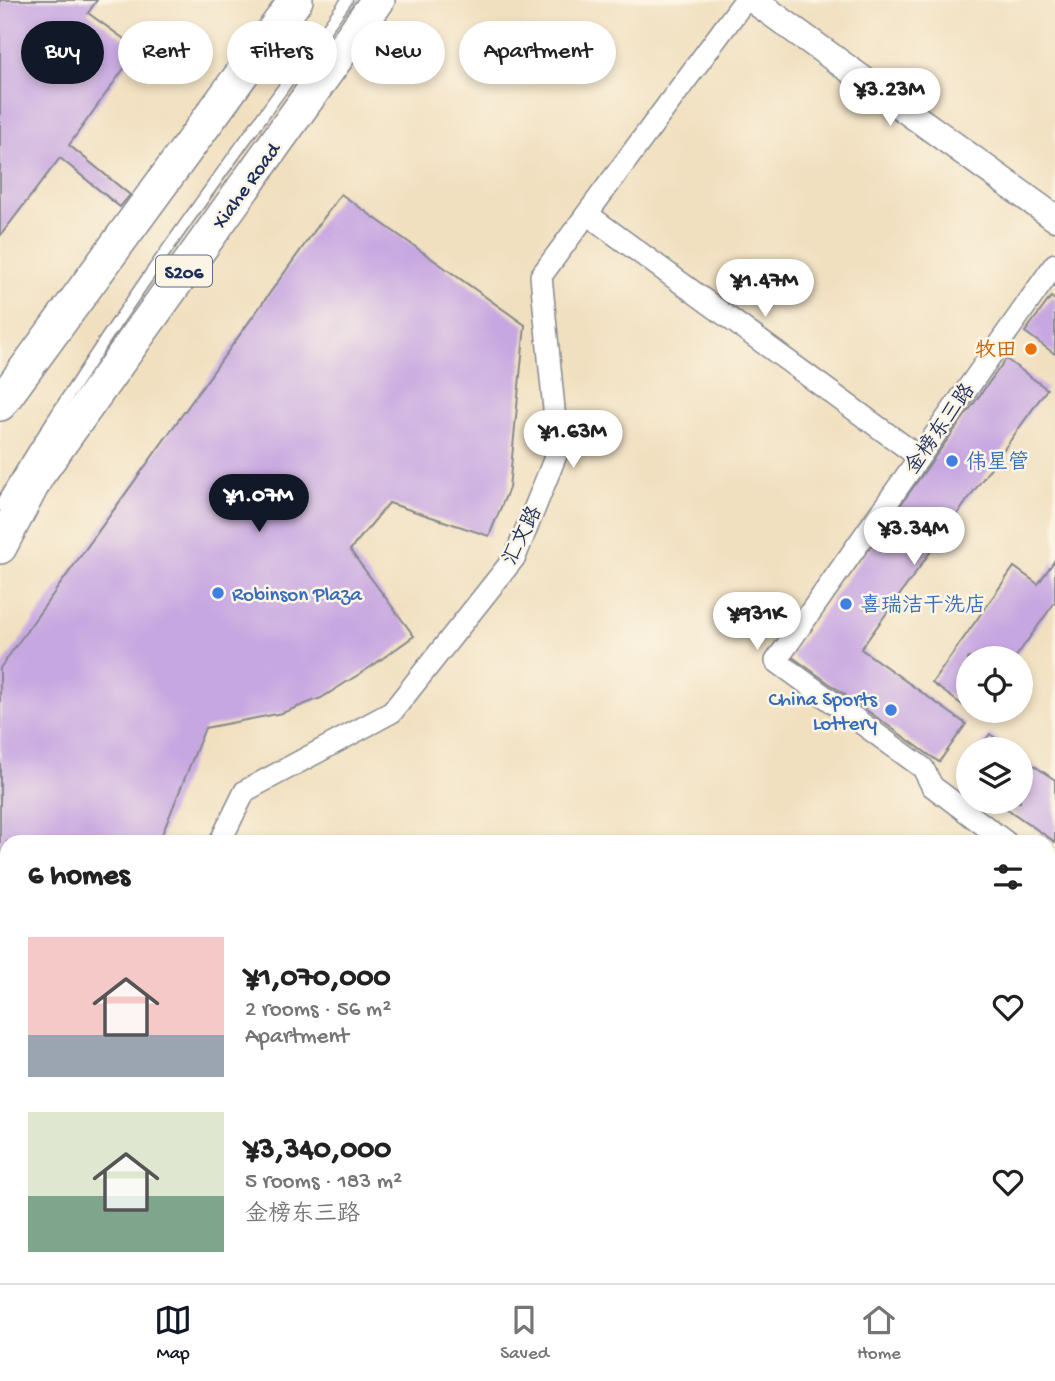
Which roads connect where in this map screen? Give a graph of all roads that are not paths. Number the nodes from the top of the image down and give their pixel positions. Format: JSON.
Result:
{"nodes":[{"id":1,"x":296,"y":0,"type":"edge"},
{"id":2,"x":347,"y":0,"type":"edge"},
{"id":3,"x":378,"y":0,"type":"edge"},
{"id":4,"x":745,"y":0,"type":"edge"},
{"id":5,"x":753,"y":0,"type":"edge"},
{"id":6,"x":587,"y":214,"type":"junction"},
{"id":7,"x":1055,"y":218,"type":"edge"},
{"id":8,"x":1055,"y":264,"type":"edge"},
{"id":9,"x":0,"y":404,"type":"edge"},
{"id":10,"x":919,"y":457,"type":"junction"},
{"id":11,"x":0,"y":505,"type":"edge"},
{"id":12,"x":0,"y":547,"type":"edge"},
{"id":13,"x":223,"y":835,"type":"edge"},
{"id":14,"x":997,"y":835,"type":"edge"}],
"edges":[{"from":1,"to":9,"type":"main road"},
{"from":2,"to":11,"type":"lane"},
{"from":3,"to":12,"type":"main road","name":"Xiahe Road","number":"S206"},
{"from":4,"to":6,"type":"street","name":"汇文路"},
{"from":5,"to":7,"type":"street"},
{"from":6,"to":10,"type":"street"},
{"from":6,"to":13,"type":"street","name":"汇文路"},
{"from":8,"to":10,"type":"street","name":"金榜东三路"},
{"from":10,"to":14,"type":"street","name":"金榜东三路"}]}
